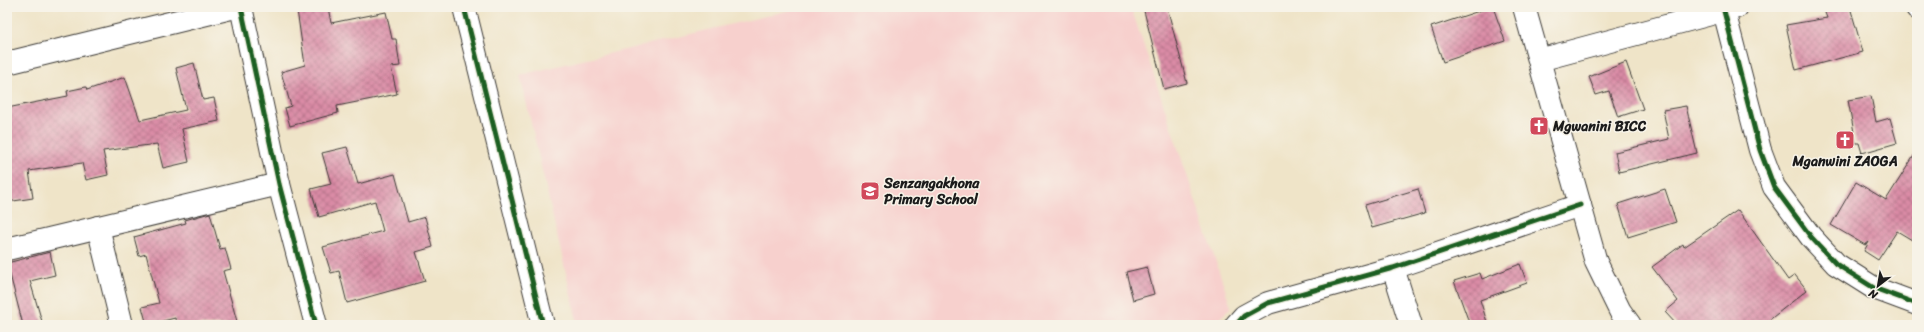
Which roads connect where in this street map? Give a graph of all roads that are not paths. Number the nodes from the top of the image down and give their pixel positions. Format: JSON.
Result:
{"nodes":[{"id":1,"x":235,"y":7,"type":"edge"},
{"id":2,"x":241,"y":7,"type":"edge"},
{"id":3,"x":464,"y":7,"type":"edge"},
{"id":4,"x":1524,"y":7,"type":"edge"},
{"id":5,"x":1731,"y":9,"type":"edge"},
{"id":6,"x":1540,"y":60,"type":"junction"},
{"id":7,"x":7,"y":63,"type":"edge"},
{"id":8,"x":279,"y":184,"type":"junction"},
{"id":9,"x":1580,"y":205,"type":"junction"},
{"id":10,"x":98,"y":227,"type":"junction"},
{"id":11,"x":7,"y":249,"type":"edge"},
{"id":12,"x":1393,"y":268,"type":"junction"},
{"id":13,"x":1917,"y":304,"type":"edge"},
{"id":14,"x":122,"y":325,"type":"edge"},
{"id":15,"x":316,"y":325,"type":"edge"},
{"id":16,"x":543,"y":325,"type":"edge"},
{"id":17,"x":1236,"y":325,"type":"edge"},
{"id":18,"x":1412,"y":325,"type":"edge"},
{"id":19,"x":1630,"y":325,"type":"edge"}],
"edges":[{"from":1,"to":7,"type":"street"},
{"from":2,"to":8,"type":"street"},
{"from":3,"to":16,"type":"street"},
{"from":4,"to":6,"type":"street"},
{"from":5,"to":6,"type":"street"},
{"from":5,"to":13,"type":"street"},
{"from":6,"to":9,"type":"street"},
{"from":8,"to":10,"type":"street"},
{"from":8,"to":15,"type":"street"},
{"from":9,"to":12,"type":"street"},
{"from":9,"to":19,"type":"street"},
{"from":10,"to":11,"type":"street"},
{"from":10,"to":14,"type":"street"},
{"from":12,"to":17,"type":"street"},
{"from":12,"to":18,"type":"street"}]}
